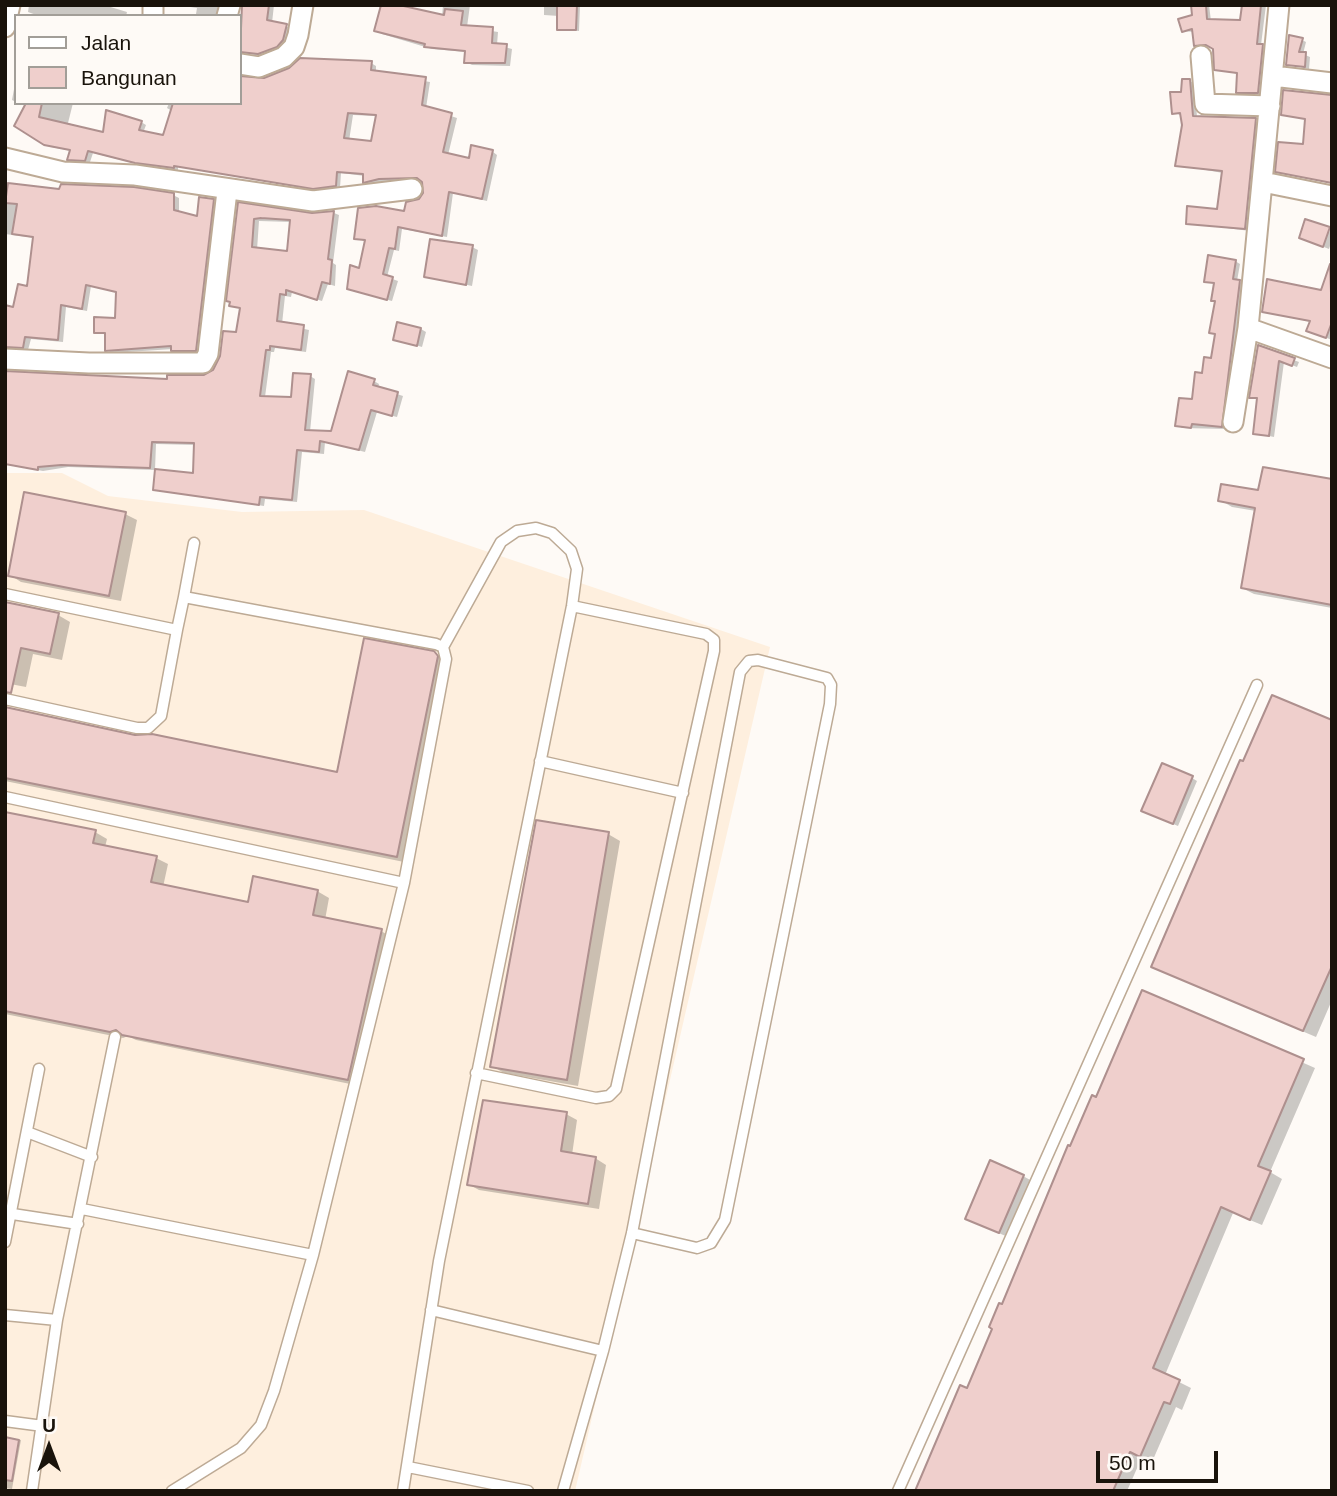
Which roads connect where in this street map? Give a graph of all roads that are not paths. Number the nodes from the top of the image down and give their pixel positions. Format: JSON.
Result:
{"nodes":[{"id":1,"x":10,"y":5,"type":"edge"},
{"id":2,"x":303,"y":5,"type":"edge"},
{"id":3,"x":1279,"y":5,"type":"edge"},
{"id":4,"x":5,"y":27,"type":"edge"},
{"id":5,"x":1201,"y":56,"type":"dead end"},
{"id":6,"x":242,"y":64,"type":"edge"},
{"id":7,"x":1273,"y":76,"type":"junction"},
{"id":8,"x":1332,"y":83,"type":"edge"},
{"id":9,"x":1270,"y":106,"type":"junction"},
{"id":10,"x":5,"y":158,"type":"edge"},
{"id":11,"x":1262,"y":182,"type":"junction"},
{"id":12,"x":412,"y":189,"type":"dead end"},
{"id":13,"x":228,"y":191,"type":"junction"},
{"id":14,"x":1332,"y":196,"type":"edge"},
{"id":15,"x":1248,"y":328,"type":"junction"},
{"id":16,"x":1332,"y":358,"type":"edge"},
{"id":17,"x":5,"y":359,"type":"edge"},
{"id":18,"x":1233,"y":422,"type":"dead end"},
{"id":19,"x":194,"y":543,"type":"dead end"},
{"id":20,"x":5,"y":594,"type":"edge"},
{"id":21,"x":184,"y":597,"type":"junction"},
{"id":22,"x":572,"y":606,"type":"junction"},
{"id":23,"x":177,"y":630,"type":"junction"},
{"id":24,"x":443,"y":647,"type":"junction"},
{"id":25,"x":1256,"y":685,"type":"dead end"},
{"id":26,"x":5,"y":699,"type":"edge"},
{"id":27,"x":540,"y":761,"type":"junction"},
{"id":28,"x":683,"y":793,"type":"junction"},
{"id":29,"x":5,"y":797,"type":"edge"},
{"id":30,"x":404,"y":883,"type":"junction"},
{"id":31,"x":115,"y":1037,"type":"dead end"},
{"id":32,"x":39,"y":1069,"type":"dead end"},
{"id":33,"x":476,"y":1073,"type":"junction"},
{"id":34,"x":27,"y":1132,"type":"junction"},
{"id":35,"x":92,"y":1157,"type":"junction"},
{"id":36,"x":82,"y":1209,"type":"junction"},
{"id":37,"x":8,"y":1213,"type":"edge"},
{"id":38,"x":78,"y":1224,"type":"junction"},
{"id":39,"x":632,"y":1233,"type":"junction"},
{"id":40,"x":5,"y":1242,"type":"edge"},
{"id":41,"x":313,"y":1255,"type":"junction"},
{"id":42,"x":431,"y":1310,"type":"junction"},
{"id":43,"x":5,"y":1315,"type":"edge"},
{"id":44,"x":57,"y":1320,"type":"junction"},
{"id":45,"x":603,"y":1351,"type":"junction"},
{"id":46,"x":5,"y":1421,"type":"edge"},
{"id":47,"x":43,"y":1426,"type":"junction"},
{"id":48,"x":408,"y":1467,"type":"junction"},
{"id":49,"x":32,"y":1491,"type":"edge"},
{"id":50,"x":172,"y":1491,"type":"edge"},
{"id":51,"x":403,"y":1491,"type":"edge"},
{"id":52,"x":528,"y":1491,"type":"edge"},
{"id":53,"x":563,"y":1491,"type":"edge"},
{"id":54,"x":898,"y":1491,"type":"edge"}],
"edges":[{"from":1,"to":4,"type":"street"},
{"from":2,"to":6,"type":"street"},
{"from":3,"to":7,"type":"street"},
{"from":5,"to":9,"type":"street"},
{"from":7,"to":8,"type":"street"},
{"from":7,"to":9,"type":"street"},
{"from":9,"to":11,"type":"street"},
{"from":10,"to":13,"type":"street"},
{"from":11,"to":14,"type":"street"},
{"from":11,"to":15,"type":"street"},
{"from":12,"to":13,"type":"street"},
{"from":13,"to":17,"type":"street"},
{"from":15,"to":16,"type":"street"},
{"from":15,"to":18,"type":"street"},
{"from":19,"to":21,"type":"lane"},
{"from":20,"to":23,"type":"lane"},
{"from":21,"to":23,"type":"lane"},
{"from":21,"to":24,"type":"lane"},
{"from":22,"to":24,"type":"lane"},
{"from":22,"to":27,"type":"lane"},
{"from":22,"to":28,"type":"lane"},
{"from":23,"to":26,"type":"lane"},
{"from":24,"to":30,"type":"lane"},
{"from":25,"to":54,"type":"lane"},
{"from":27,"to":28,"type":"lane"},
{"from":27,"to":33,"type":"lane"},
{"from":28,"to":33,"type":"lane"},
{"from":29,"to":30,"type":"lane"},
{"from":30,"to":41,"type":"lane"},
{"from":31,"to":35,"type":"lane"},
{"from":32,"to":34,"type":"lane"},
{"from":33,"to":42,"type":"lane"},
{"from":34,"to":35,"type":"lane"},
{"from":34,"to":37,"type":"lane"},
{"from":35,"to":36,"type":"lane"},
{"from":36,"to":38,"type":"lane"},
{"from":36,"to":41,"type":"lane"},
{"from":37,"to":38,"type":"lane"},
{"from":37,"to":40,"type":"lane"},
{"from":38,"to":44,"type":"lane"},
{"from":39,"to":39,"type":"lane"},
{"from":39,"to":45,"type":"lane"},
{"from":41,"to":50,"type":"lane"},
{"from":42,"to":45,"type":"lane"},
{"from":42,"to":48,"type":"lane"},
{"from":43,"to":44,"type":"lane"},
{"from":44,"to":47,"type":"lane"},
{"from":45,"to":53,"type":"lane"},
{"from":46,"to":47,"type":"lane"},
{"from":47,"to":49,"type":"lane"},
{"from":48,"to":51,"type":"lane"},
{"from":48,"to":52,"type":"lane"}]}
